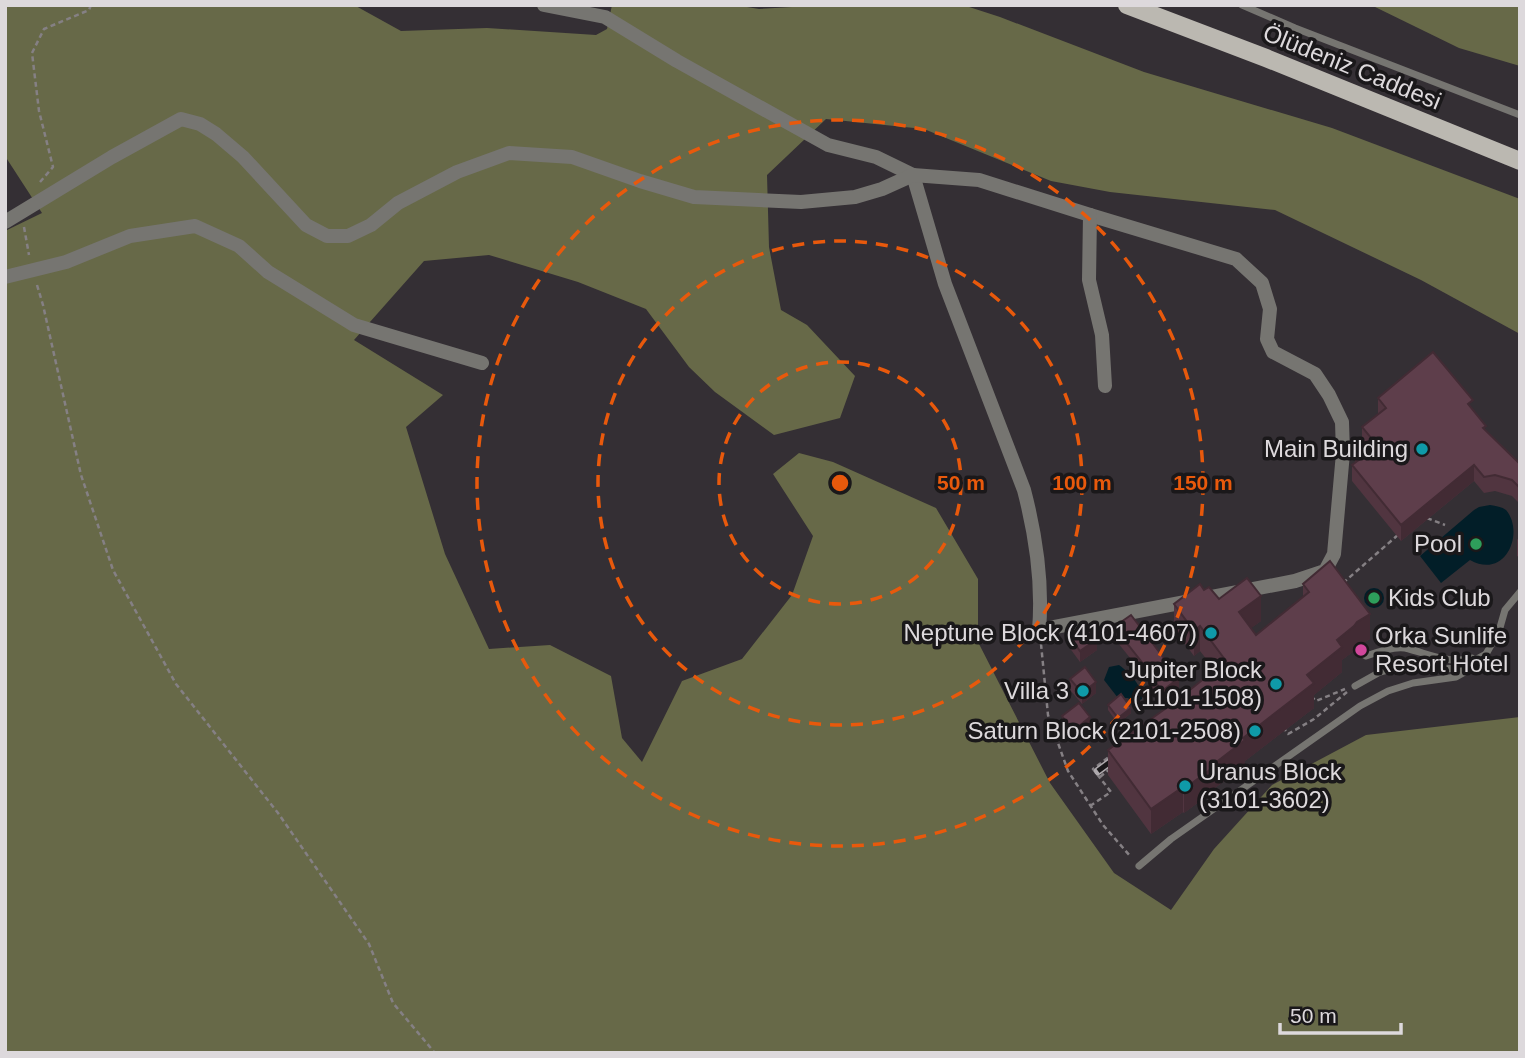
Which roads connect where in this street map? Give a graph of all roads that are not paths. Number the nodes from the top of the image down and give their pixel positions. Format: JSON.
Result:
{"nodes":[{"id":1,"x":544,"y":5,"type":"edge"},
{"id":2,"x":1127,"y":5,"type":"edge"},
{"id":3,"x":1242,"y":5,"type":"edge"},
{"id":4,"x":1520,"y":115,"type":"edge"},
{"id":5,"x":1520,"y":161,"type":"edge"},
{"id":6,"x":913,"y":176,"type":"junction"},
{"id":7,"x":1090,"y":215,"type":"junction"},
{"id":8,"x":5,"y":222,"type":"edge"},
{"id":9,"x":5,"y":277,"type":"edge"},
{"id":10,"x":482,"y":363,"type":"dead end"},
{"id":11,"x":1105,"y":386,"type":"dead end"},
{"id":12,"x":1520,"y":592,"type":"edge"},
{"id":13,"x":1360,"y":652,"type":"dead end"},
{"id":14,"x":1486,"y":653,"type":"junction"},
{"id":15,"x":1355,"y":686,"type":"road end"},
{"id":16,"x":1139,"y":866,"type":"road end"}],
"edges":[{"from":1,"to":6,"type":"street"},
{"from":2,"to":5,"type":"main road","name":"Ölüdeniz Caddesi"},
{"from":3,"to":4,"type":"lane"},
{"from":6,"to":7,"type":"street"},
{"from":6,"to":7,"type":"street"},
{"from":6,"to":8,"type":"street"},
{"from":7,"to":11,"type":"street"},
{"from":9,"to":10,"type":"street"},
{"from":12,"to":14,"type":"lane"},
{"from":13,"to":14,"type":"lane"},
{"from":14,"to":15,"type":"lane"},
{"from":14,"to":16,"type":"lane"}]}
